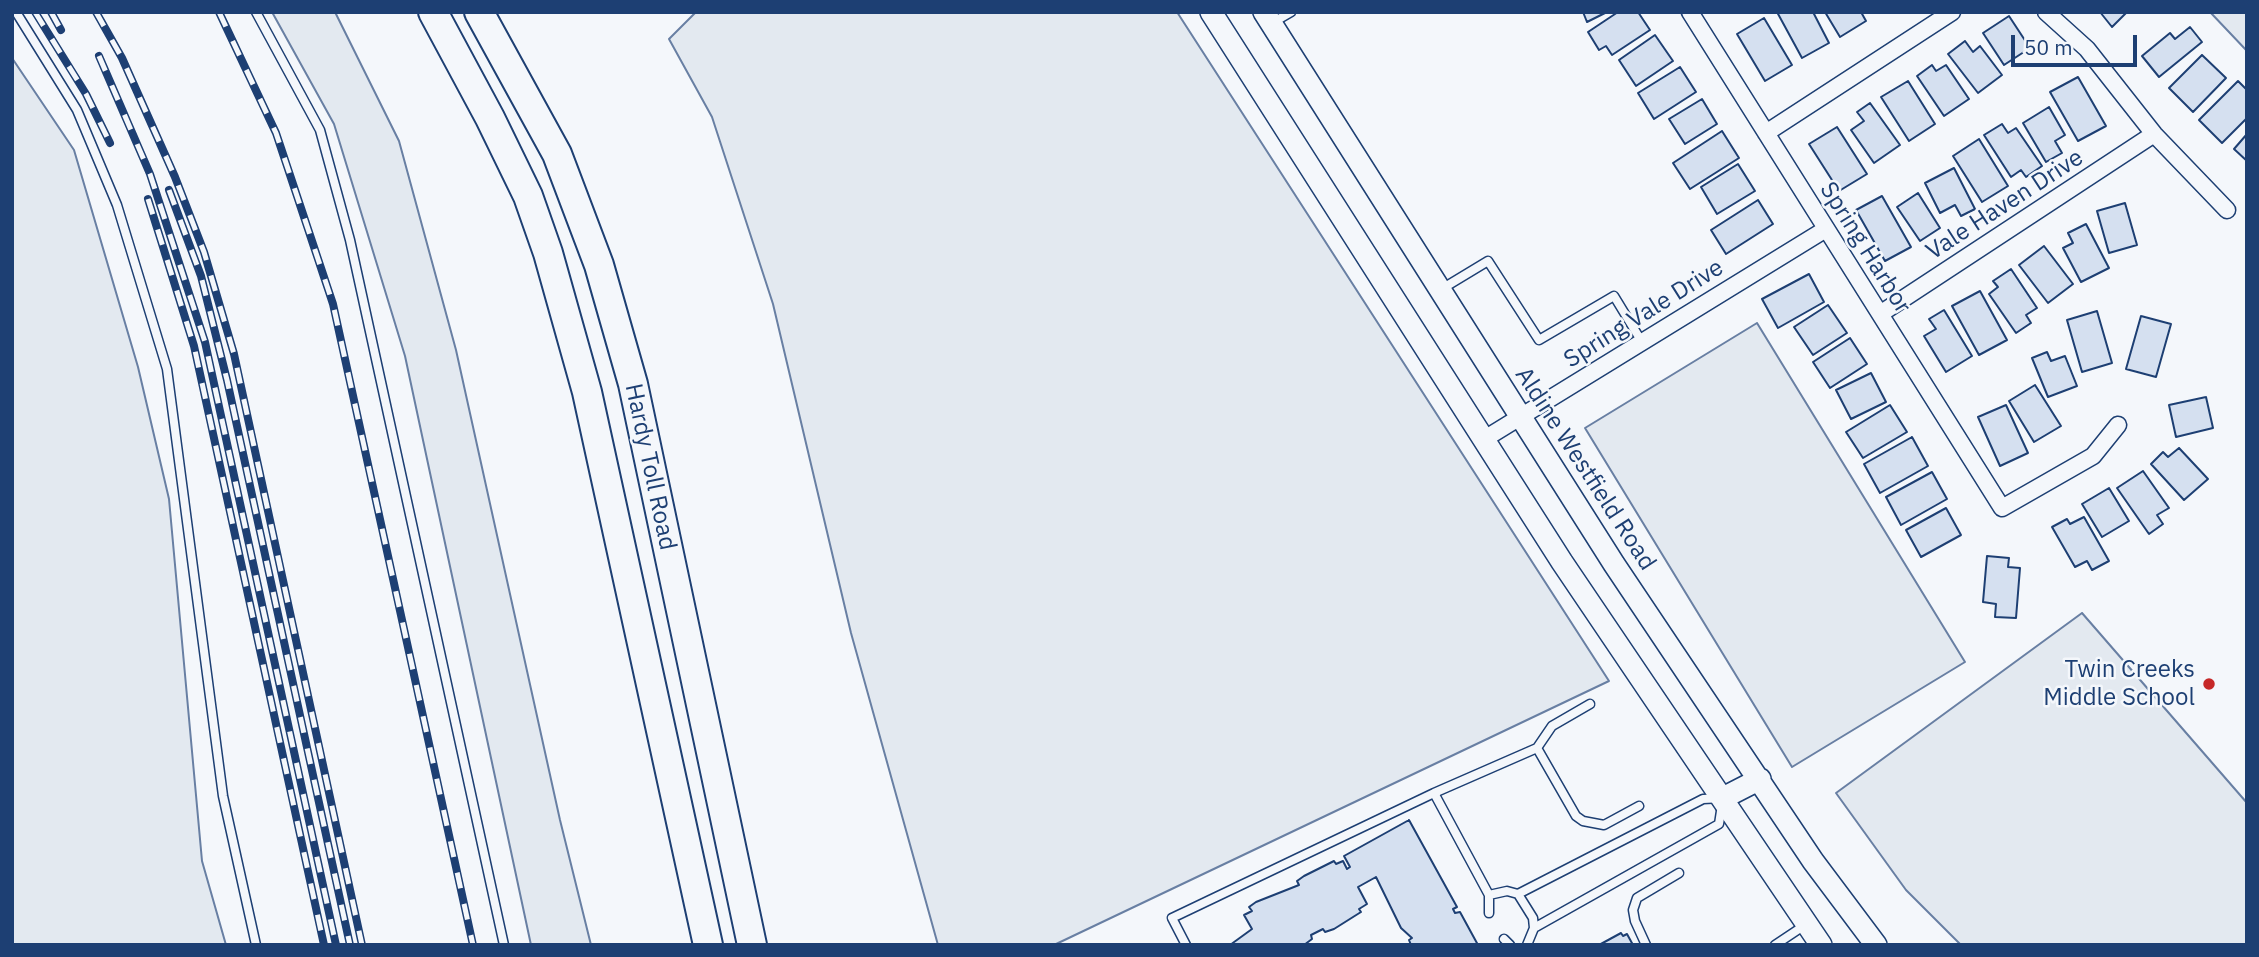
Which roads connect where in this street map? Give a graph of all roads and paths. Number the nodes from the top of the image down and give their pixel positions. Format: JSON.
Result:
{"nodes":[{"id":1,"x":16,"y":12,"type":"edge"},
{"id":2,"x":257,"y":12,"type":"edge"},
{"id":3,"x":433,"y":12,"type":"edge"},
{"id":4,"x":479,"y":12,"type":"edge"},
{"id":5,"x":1211,"y":12,"type":"edge"},
{"id":6,"x":1291,"y":12,"type":"edge"},
{"id":7,"x":1690,"y":12,"type":"edge"},
{"id":8,"x":1952,"y":12,"type":"edge"},
{"id":9,"x":2046,"y":12,"type":"edge"},
{"id":10,"x":1268,"y":18,"type":"edge"},
{"id":11,"x":1766,"y":133,"type":"junction"},
{"id":12,"x":2154,"y":134,"type":"junction"},
{"id":13,"x":2227,"y":210,"type":"dead end"},
{"id":14,"x":1826,"y":229,"type":"junction"},
{"id":15,"x":1440,"y":290,"type":"junction"},
{"id":16,"x":1880,"y":314,"type":"junction"},
{"id":17,"x":1642,"y":342,"type":"junction"},
{"id":18,"x":1520,"y":416,"type":"junction"},
{"id":19,"x":2118,"y":425,"type":"dead end"},
{"id":20,"x":1486,"y":438,"type":"junction"},
{"id":21,"x":1590,"y":704,"type":"dead end"},
{"id":22,"x":1537,"y":748,"type":"junction"},
{"id":23,"x":1760,"y":779,"type":"junction"},
{"id":24,"x":1434,"y":793,"type":"junction"},
{"id":25,"x":1723,"y":798,"type":"junction"},
{"id":26,"x":1639,"y":806,"type":"dead end"},
{"id":27,"x":1679,"y":873,"type":"dead end"},
{"id":28,"x":1518,"y":894,"type":"junction"},
{"id":29,"x":1489,"y":895,"type":"junction"},
{"id":30,"x":1489,"y":913,"type":"dead end"},
{"id":31,"x":1805,"y":924,"type":"junction"},
{"id":32,"x":1534,"y":928,"type":"junction"},
{"id":33,"x":256,"y":945,"type":"edge"},
{"id":34,"x":504,"y":945,"type":"edge"},
{"id":35,"x":708,"y":945,"type":"edge"},
{"id":36,"x":752,"y":945,"type":"edge"},
{"id":37,"x":1186,"y":945,"type":"edge"},
{"id":38,"x":1527,"y":945,"type":"edge"},
{"id":39,"x":1646,"y":945,"type":"edge"},
{"id":40,"x":1776,"y":945,"type":"edge"},
{"id":41,"x":1821,"y":945,"type":"edge"},
{"id":42,"x":1876,"y":945,"type":"edge"}],
"edges":[{"from":1,"to":33,"type":"lane"},
{"from":2,"to":34,"type":"lane"},
{"from":3,"to":35,"type":"highway","name":"Hardy Toll Road"},
{"from":4,"to":36,"type":"highway","name":"Hardy Toll Road"},
{"from":5,"to":20,"type":"main road"},
{"from":6,"to":10,"type":"lane"},
{"from":7,"to":11,"type":"street","name":"Spring Harbor"},
{"from":8,"to":11,"type":"street"},
{"from":9,"to":12,"type":"street"},
{"from":10,"to":15,"type":"main road","name":"Aldine Westfield Road"},
{"from":11,"to":14,"type":"street","name":"Spring Harbor"},
{"from":12,"to":13,"type":"street"},
{"from":12,"to":16,"type":"street","name":"Vale Haven Drive"},
{"from":14,"to":16,"type":"street","name":"Spring Harbor"},
{"from":14,"to":17,"type":"street","name":"Spring Vale Drive"},
{"from":15,"to":17,"type":"lane"},
{"from":15,"to":18,"type":"main road","name":"Aldine Westfield Road"},
{"from":16,"to":19,"type":"street","name":"Spring Harbor"},
{"from":17,"to":18,"type":"street","name":"Spring Vale Drive"},
{"from":18,"to":20,"type":"street","name":"Spring Vale Drive"},
{"from":18,"to":23,"type":"main road","name":"Aldine Westfield Road"},
{"from":20,"to":25,"type":"main road"},
{"from":21,"to":22,"type":"lane"},
{"from":22,"to":24,"type":"lane"},
{"from":22,"to":26,"type":"lane"},
{"from":23,"to":25,"type":"main road"},
{"from":23,"to":42,"type":"main road","name":"Aldine Westfield Road"},
{"from":24,"to":29,"type":"lane"},
{"from":24,"to":37,"type":"lane"},
{"from":25,"to":28,"type":"lane"},
{"from":25,"to":31,"type":"main road"},
{"from":25,"to":32,"type":"lane"},
{"from":27,"to":39,"type":"lane"},
{"from":28,"to":29,"type":"lane"},
{"from":28,"to":32,"type":"lane"},
{"from":29,"to":30,"type":"lane"},
{"from":31,"to":40,"type":"lane"},
{"from":31,"to":41,"type":"main road"},
{"from":32,"to":38,"type":"lane"}]}
